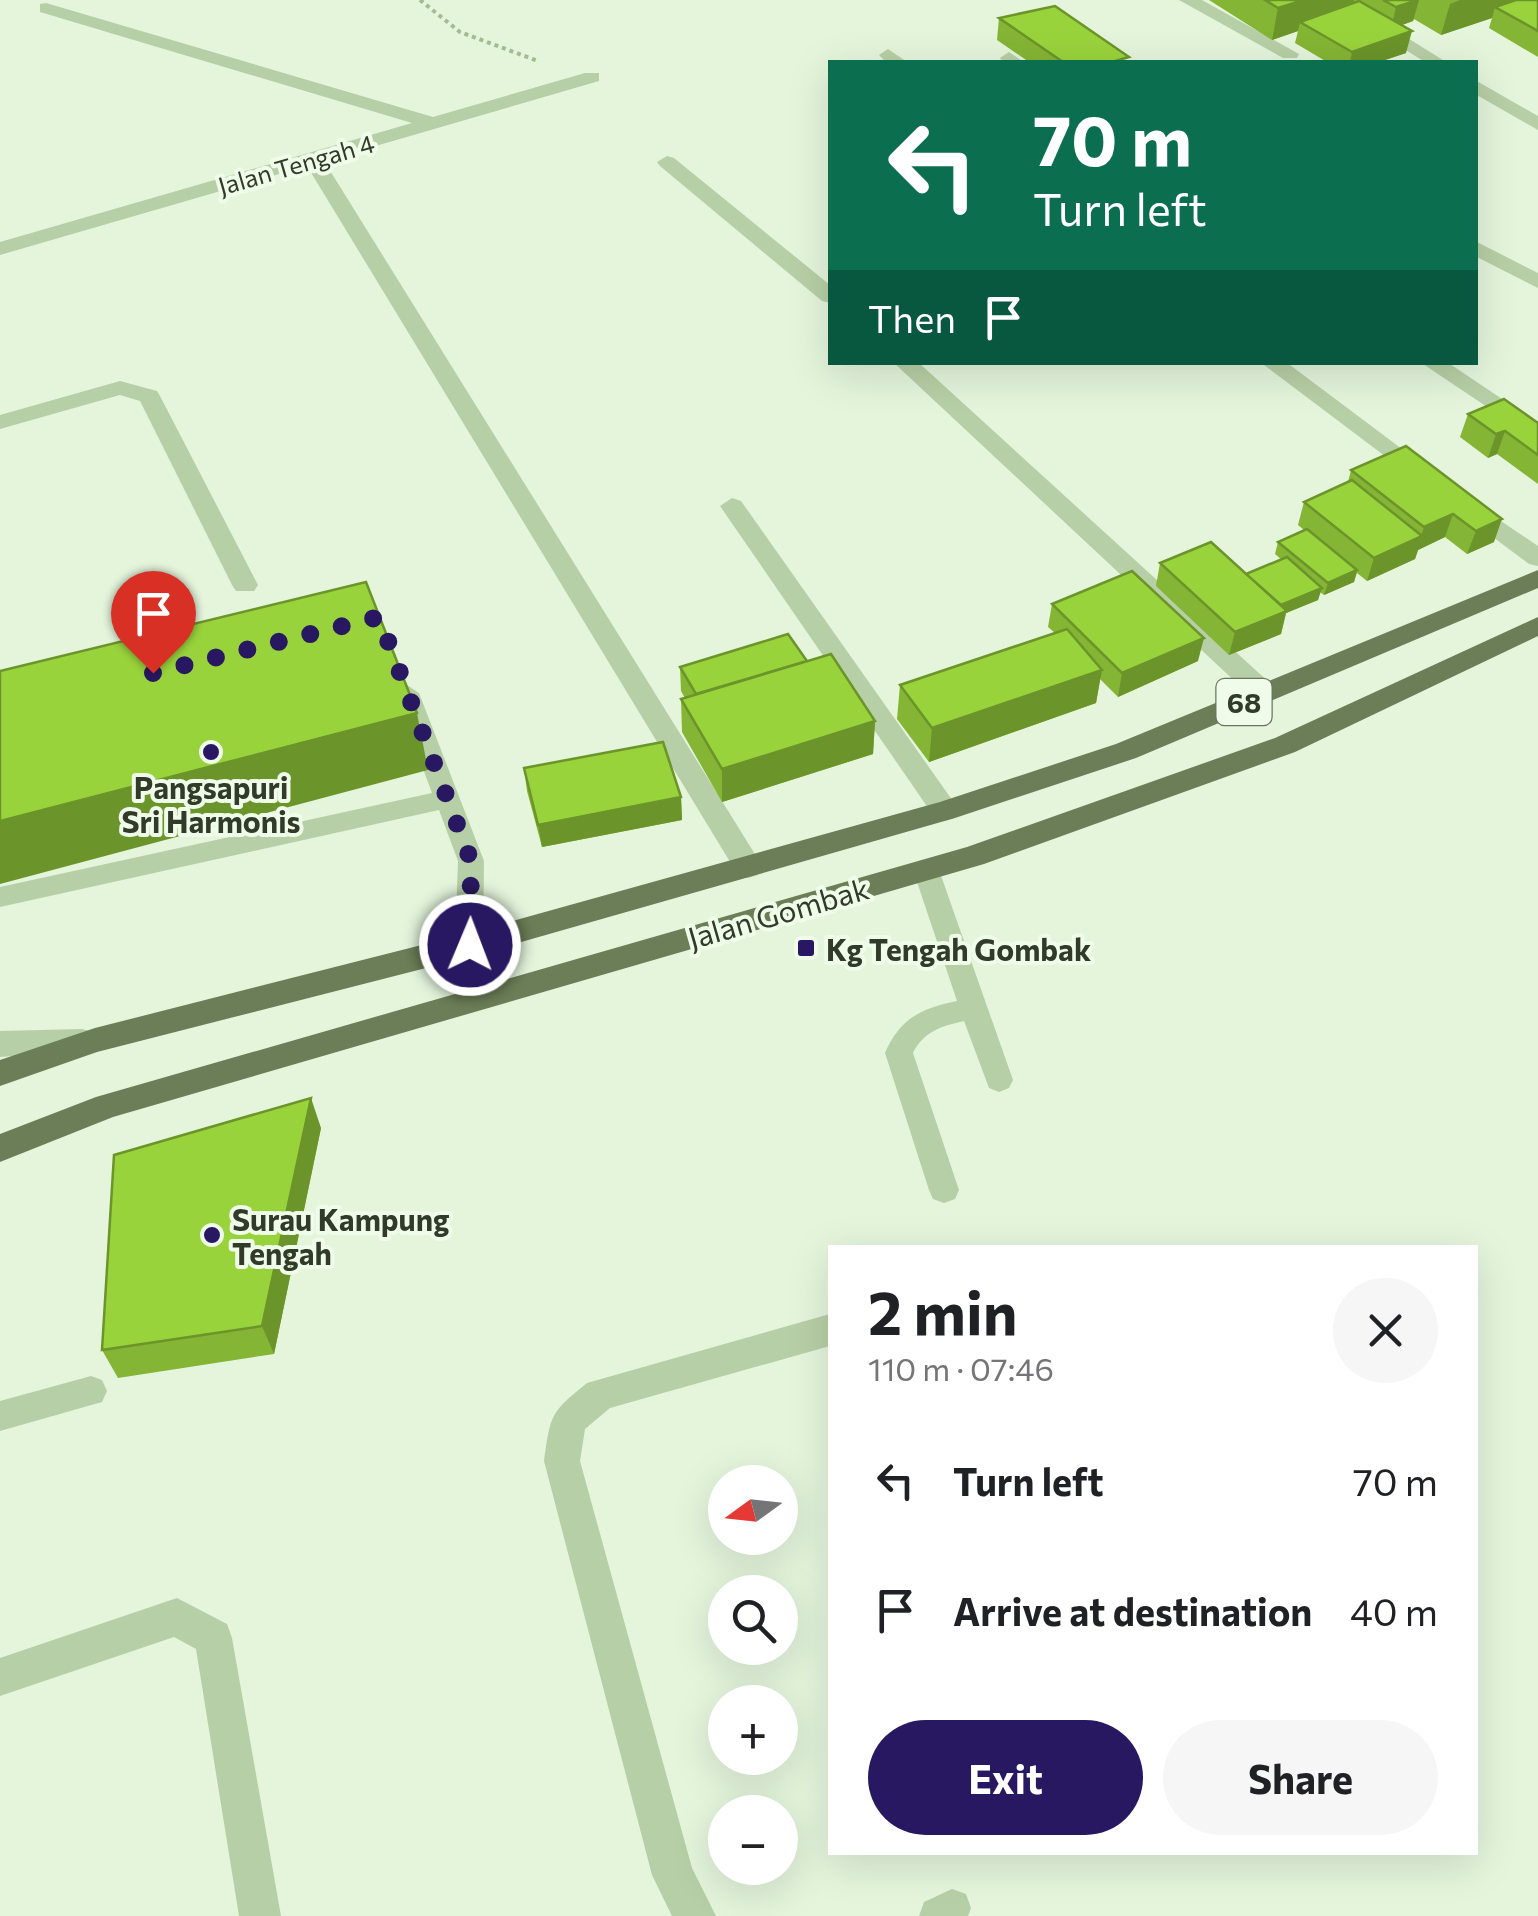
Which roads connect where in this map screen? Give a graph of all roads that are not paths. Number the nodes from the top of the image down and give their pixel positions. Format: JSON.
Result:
{"nodes":[{"id":1,"x":1188,"y":0,"type":"edge"},
{"id":2,"x":1334,"y":0,"type":"edge"},
{"id":3,"x":46,"y":8,"type":"dead end"},
{"id":4,"x":1290,"y":54,"type":"dead end"},
{"id":5,"x":1434,"y":60,"type":"edge"},
{"id":6,"x":589,"y":78,"type":"road end"},
{"id":7,"x":1478,"y":88,"type":"edge"},
{"id":8,"x":436,"y":124,"type":"junction"},
{"id":9,"x":1538,"y":124,"type":"edge"},
{"id":10,"x":313,"y":158,"type":"junction"},
{"id":11,"x":666,"y":162,"type":"dead end"},
{"id":12,"x":13,"y":226,"type":"dead end"},
{"id":13,"x":38,"y":238,"type":"junction"},
{"id":14,"x":0,"y":248,"type":"edge"},
{"id":15,"x":1478,"y":249,"type":"edge"},
{"id":16,"x":1538,"y":282,"type":"edge"},
{"id":17,"x":828,"y":294,"type":"edge"},
{"id":18,"x":907,"y":365,"type":"edge"},
{"id":19,"x":1275,"y":365,"type":"edge"},
{"id":20,"x":1436,"y":365,"type":"edge"},
{"id":21,"x":0,"y":422,"type":"edge"},
{"id":22,"x":1538,"y":434,"type":"edge"},
{"id":23,"x":732,"y":506,"type":"dead end"},
{"id":24,"x":1538,"y":558,"type":"edge"},
{"id":25,"x":1538,"y":578,"type":"edge"},
{"id":26,"x":245,"y":585,"type":"dead end"},
{"id":27,"x":1538,"y":626,"type":"edge"},
{"id":28,"x":399,"y":672,"type":"edge"},
{"id":29,"x":1264,"y":694,"type":"junction"},
{"id":30,"x":446,"y":799,"type":"junction"},
{"id":31,"x":945,"y":811,"type":"junction"},
{"id":32,"x":748,"y":867,"type":"junction"},
{"id":33,"x":926,"y":870,"type":"junction"},
{"id":34,"x":0,"y":897,"type":"edge"},
{"id":35,"x":470,"y":945,"type":"junction"},
{"id":36,"x":974,"y":1008,"type":"junction"},
{"id":37,"x":95,"y":1040,"type":"junction"},
{"id":38,"x":0,"y":1044,"type":"edge"},
{"id":39,"x":0,"y":1073,"type":"edge"},
{"id":40,"x":998,"y":1080,"type":"dead end"},
{"id":41,"x":0,"y":1148,"type":"edge"},
{"id":42,"x":944,"y":1190,"type":"dead end"},
{"id":43,"x":828,"y":1331,"type":"edge"},
{"id":44,"x":91,"y":1391,"type":"dead end"},
{"id":45,"x":0,"y":1416,"type":"edge"},
{"id":46,"x":0,"y":1677,"type":"edge"},
{"id":47,"x":260,"y":1916,"type":"edge"},
{"id":48,"x":695,"y":1916,"type":"edge"}],
"edges":[{"from":1,"to":4,"type":"street"},
{"from":2,"to":5,"type":"street"},
{"from":3,"to":8,"type":"street"},
{"from":6,"to":8,"type":"street","name":"Jalan Tengah 4"},
{"from":7,"to":9,"type":"street"},
{"from":8,"to":10,"type":"street","name":"Jalan Tengah 4"},
{"from":10,"to":13,"type":"street","name":"Jalan Tengah 4"},
{"from":10,"to":32,"type":"street"},
{"from":11,"to":17,"type":"street"},
{"from":12,"to":13,"type":"street"},
{"from":13,"to":14,"type":"street","name":"Jalan Tengah 4"},
{"from":15,"to":16,"type":"street"},
{"from":18,"to":29,"type":"street"},
{"from":19,"to":24,"type":"street"},
{"from":20,"to":22,"type":"street"},
{"from":21,"to":26,"type":"street"},
{"from":23,"to":31,"type":"street"},
{"from":25,"to":29,"type":"main road","name":"Jalan Gombak","number":"68"},
{"from":27,"to":33,"type":"main road","name":"Jalan Gombak","number":"68"},
{"from":28,"to":30,"type":"lane"},
{"from":29,"to":31,"type":"main road","name":"Jalan Gombak","number":"68"},
{"from":30,"to":34,"type":"lane"},
{"from":30,"to":35,"type":"lane"},
{"from":31,"to":32,"type":"main road","name":"Jalan Gombak","number":"68"},
{"from":32,"to":35,"type":"main road","name":"Jalan Gombak","number":"68"},
{"from":33,"to":36,"type":"lane"},
{"from":33,"to":41,"type":"main road","name":"Jalan Gombak","number":"68"},
{"from":35,"to":37,"type":"main road","name":"Jalan Gombak","number":"68"},
{"from":36,"to":40,"type":"lane"},
{"from":36,"to":42,"type":"lane"},
{"from":37,"to":38,"type":"street"},
{"from":37,"to":39,"type":"main road","name":"Jalan Gombak","number":"68"},
{"from":43,"to":48,"type":"street"},
{"from":44,"to":45,"type":"lane"},
{"from":46,"to":47,"type":"street"}]}
